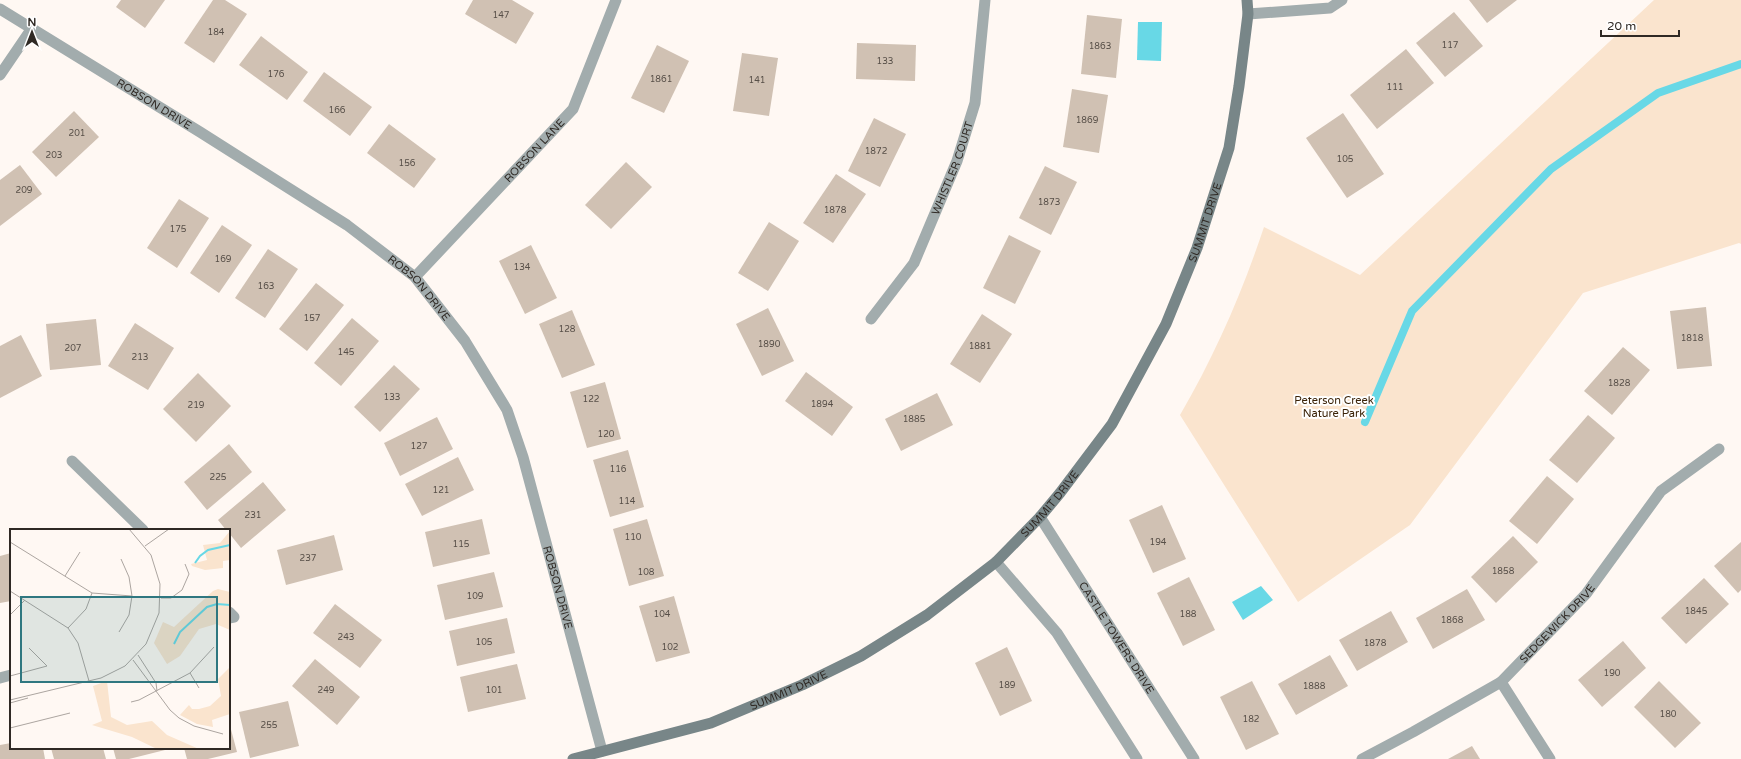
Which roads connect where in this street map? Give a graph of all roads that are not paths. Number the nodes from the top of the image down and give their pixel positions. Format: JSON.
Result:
{"nodes":[{"id":1,"x":616,"y":0,"type":"edge"},
{"id":2,"x":985,"y":0,"type":"edge"},
{"id":3,"x":1247,"y":0,"type":"edge"},
{"id":4,"x":1342,"y":0,"type":"edge"},
{"id":5,"x":0,"y":9,"type":"edge"},
{"id":6,"x":1248,"y":14,"type":"junction"},
{"id":7,"x":32,"y":28,"type":"junction"},
{"id":8,"x":0,"y":75,"type":"edge"},
{"id":9,"x":415,"y":277,"type":"junction"},
{"id":10,"x":871,"y":319,"type":"dead end"},
{"id":11,"x":1719,"y":449,"type":"dead end"},
{"id":12,"x":72,"y":461,"type":"dead end"},
{"id":13,"x":1040,"y":517,"type":"junction"},
{"id":14,"x":142,"y":529,"type":"edge"},
{"id":15,"x":996,"y":562,"type":"junction"},
{"id":16,"x":10,"y":675,"type":"edge"},
{"id":17,"x":0,"y":678,"type":"edge"},
{"id":18,"x":1501,"y":682,"type":"junction"},
{"id":19,"x":602,"y":751,"type":"junction"},
{"id":20,"x":573,"y":759,"type":"edge"},
{"id":21,"x":1137,"y":759,"type":"edge"},
{"id":22,"x":1194,"y":759,"type":"edge"},
{"id":23,"x":1362,"y":759,"type":"edge"},
{"id":24,"x":1550,"y":759,"type":"edge"}],
"edges":[{"from":1,"to":9,"type":"street","name":"ROBSON LANE"},
{"from":2,"to":10,"type":"street","name":"WHISTLER COURT"},
{"from":3,"to":6,"type":"main road","name":"SUMMIT DRIVE"},
{"from":4,"to":6,"type":"street"},
{"from":5,"to":7,"type":"street","name":"ROBSON DRIVE"},
{"from":6,"to":13,"type":"main road","name":"SUMMIT DRIVE"},
{"from":7,"to":8,"type":"street"},
{"from":7,"to":9,"type":"street","name":"ROBSON DRIVE"},
{"from":9,"to":19,"type":"street","name":"ROBSON DRIVE"},
{"from":11,"to":18,"type":"street","name":"SEDGEWICK DRIVE"},
{"from":12,"to":14,"type":"street"},
{"from":13,"to":15,"type":"main road","name":"SUMMIT DRIVE"},
{"from":13,"to":22,"type":"street","name":"CASTLE TOWERS DRIVE"},
{"from":15,"to":19,"type":"main road","name":"SUMMIT DRIVE"},
{"from":15,"to":21,"type":"street"},
{"from":16,"to":17,"type":"street"},
{"from":18,"to":23,"type":"street","name":"SEDGEWICK DRIVE"},
{"from":18,"to":24,"type":"street"},
{"from":19,"to":20,"type":"main road","name":"SUMMIT DRIVE"}]}
